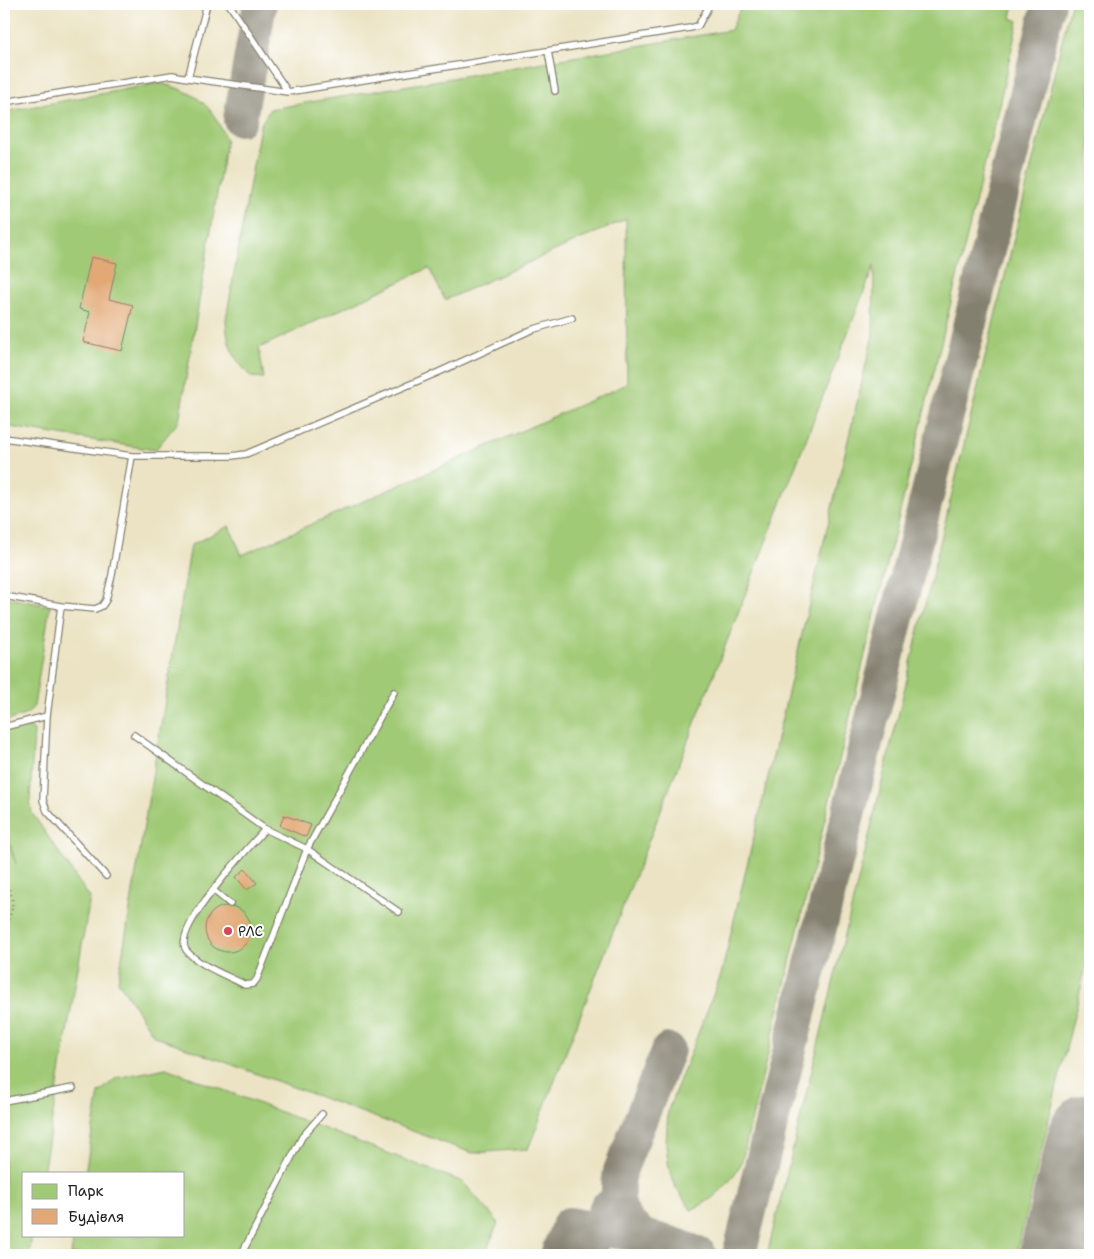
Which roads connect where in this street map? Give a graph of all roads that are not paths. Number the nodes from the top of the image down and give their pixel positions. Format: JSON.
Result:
{"nodes":[{"id":1,"x":207,"y":4,"type":"edge"},
{"id":2,"x":229,"y":4,"type":"edge"},
{"id":3,"x":710,"y":4,"type":"edge"},
{"id":4,"x":548,"y":51,"type":"junction"},
{"id":5,"x":188,"y":78,"type":"junction"},
{"id":6,"x":555,"y":90,"type":"dead end"},
{"id":7,"x":288,"y":92,"type":"junction"},
{"id":8,"x":4,"y":102,"type":"edge"},
{"id":9,"x":572,"y":318,"type":"dead end"},
{"id":10,"x":4,"y":438,"type":"edge"},
{"id":11,"x":132,"y":456,"type":"junction"},
{"id":12,"x":4,"y":596,"type":"edge"},
{"id":13,"x":61,"y":606,"type":"junction"},
{"id":14,"x":394,"y":692,"type":"dead end"},
{"id":15,"x":47,"y":716,"type":"junction"},
{"id":16,"x":4,"y":727,"type":"edge"},
{"id":17,"x":134,"y":736,"type":"dead end"},
{"id":18,"x":265,"y":830,"type":"junction"},
{"id":19,"x":307,"y":849,"type":"junction"},
{"id":20,"x":106,"y":876,"type":"dead end"},
{"id":21,"x":213,"y":890,"type":"junction"},
{"id":22,"x":230,"y":904,"type":"dead end"},
{"id":23,"x":399,"y":912,"type":"dead end"},
{"id":24,"x":73,"y":1088,"type":"dead end"},
{"id":25,"x":4,"y":1100,"type":"edge"},
{"id":26,"x":322,"y":1114,"type":"dead end"},
{"id":27,"x":241,"y":1255,"type":"edge"}],
"edges":[{"from":1,"to":5,"type":"lane"},
{"from":2,"to":7,"type":"lane"},
{"from":3,"to":4,"type":"lane"},
{"from":4,"to":6,"type":"lane"},
{"from":4,"to":7,"type":"lane"},
{"from":5,"to":7,"type":"lane"},
{"from":5,"to":8,"type":"lane"},
{"from":9,"to":11,"type":"lane"},
{"from":10,"to":11,"type":"lane"},
{"from":11,"to":13,"type":"lane"},
{"from":12,"to":13,"type":"lane"},
{"from":13,"to":15,"type":"lane"},
{"from":14,"to":19,"type":"lane"},
{"from":15,"to":16,"type":"lane"},
{"from":15,"to":20,"type":"lane"},
{"from":17,"to":18,"type":"lane"},
{"from":18,"to":19,"type":"lane"},
{"from":18,"to":21,"type":"lane"},
{"from":19,"to":21,"type":"lane"},
{"from":19,"to":23,"type":"lane"},
{"from":21,"to":22,"type":"lane"},
{"from":24,"to":25,"type":"lane"},
{"from":26,"to":27,"type":"lane"}]}
